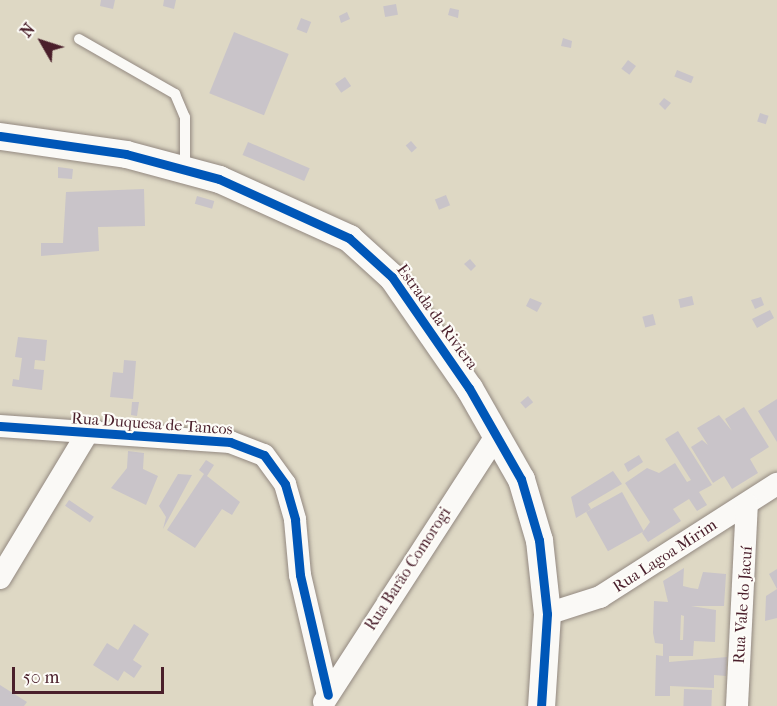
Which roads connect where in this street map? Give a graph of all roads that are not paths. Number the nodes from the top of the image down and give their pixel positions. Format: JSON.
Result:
{"nodes":[{"id":1,"x":79,"y":39,"type":"dead end"},
{"id":2,"x":0,"y":136,"type":"edge"},
{"id":3,"x":185,"y":170,"type":"junction"},
{"id":4,"x":0,"y":426,"type":"edge"},
{"id":5,"x":87,"y":434,"type":"junction"},
{"id":6,"x":497,"y":435,"type":"junction"},
{"id":7,"x":777,"y":484,"type":"edge"},
{"id":8,"x":747,"y":504,"type":"junction"},
{"id":9,"x":0,"y":578,"type":"edge"},
{"id":10,"x":547,"y":614,"type":"junction"},
{"id":11,"x":325,"y":700,"type":"edge"},
{"id":12,"x":541,"y":706,"type":"edge"},
{"id":13,"x":737,"y":706,"type":"edge"}],
"edges":[{"from":1,"to":3,"type":"lane"},
{"from":2,"to":3,"type":"street","name":"Estrada da Riviera"},
{"from":3,"to":6,"type":"street","name":"Estrada da Riviera"},
{"from":4,"to":5,"type":"street","name":"Rua Duquesa de Tancos"},
{"from":5,"to":9,"type":"street"},
{"from":5,"to":11,"type":"street","name":"Rua Duquesa de Tancos"},
{"from":6,"to":10,"type":"street","name":"Estrada da Riviera"},
{"from":6,"to":11,"type":"street","name":"Rua Barão Comorogi"},
{"from":7,"to":8,"type":"street","name":"Rua Lagoa Mirim"},
{"from":8,"to":10,"type":"street","name":"Rua Lagoa Mirim"},
{"from":8,"to":13,"type":"street","name":"Rua Vale do Jacuí"},
{"from":10,"to":12,"type":"street","name":"Estrada da Riviera"}]}
